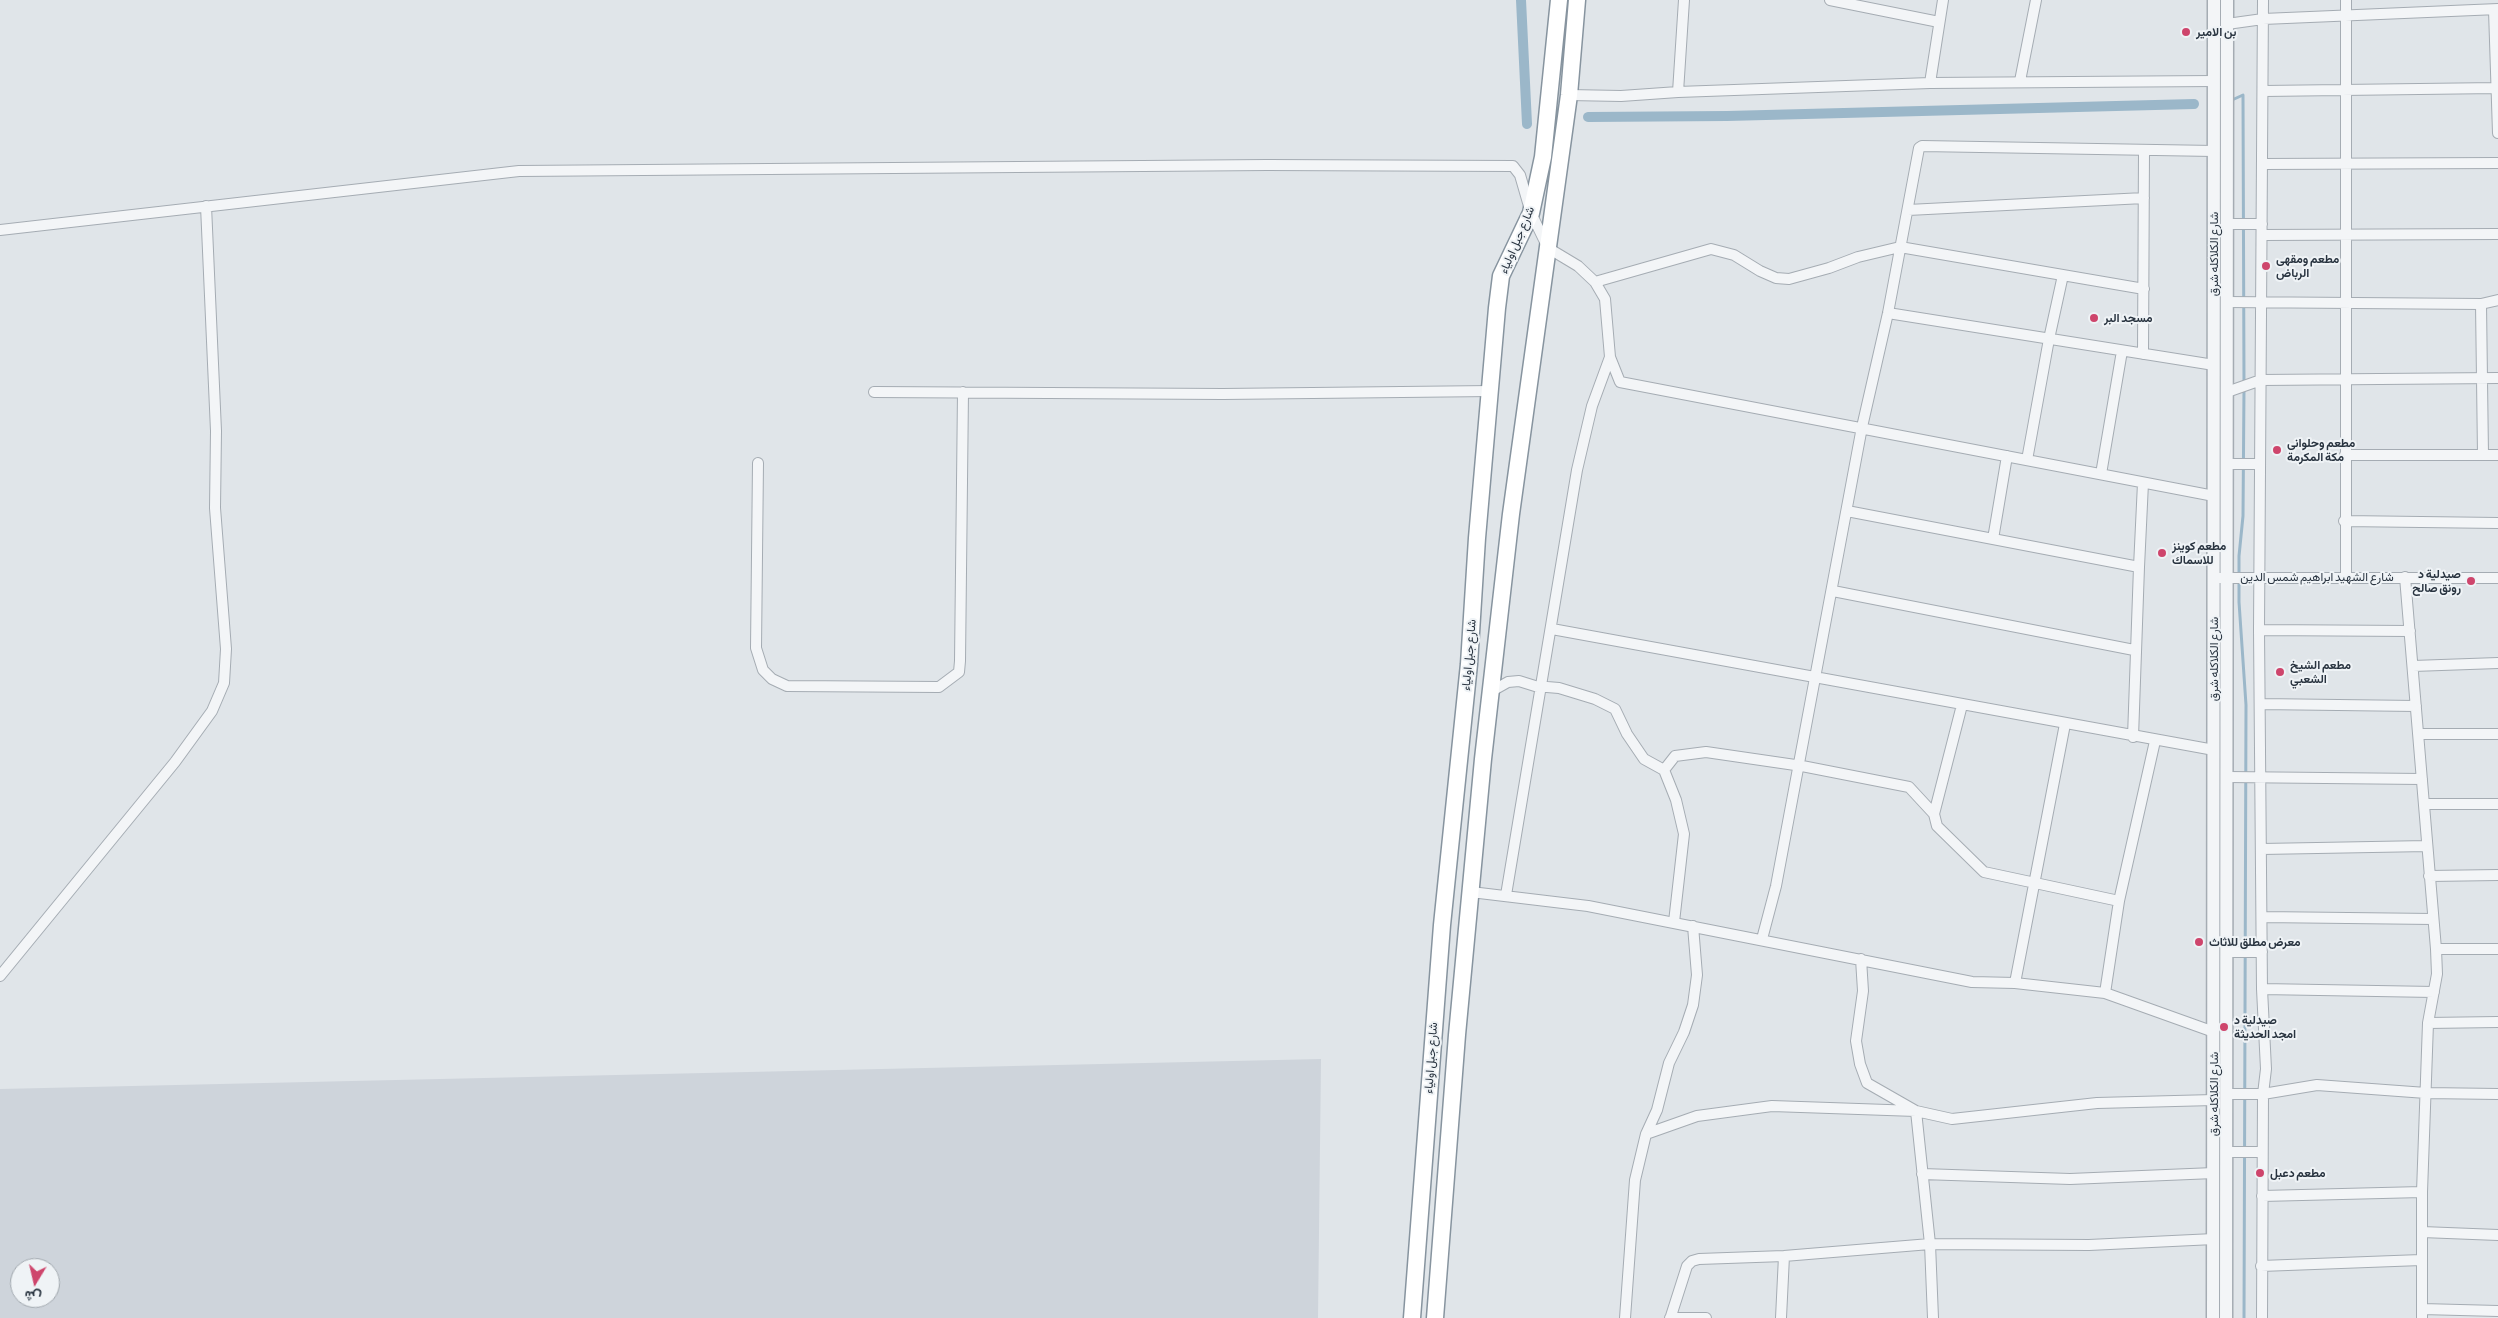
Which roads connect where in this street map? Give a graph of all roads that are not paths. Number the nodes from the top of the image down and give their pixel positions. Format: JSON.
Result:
{"nodes":[{"id":1,"x":1559,"y":0,"type":"edge"},
{"id":2,"x":1577,"y":0,"type":"edge"},
{"id":3,"x":1684,"y":0,"type":"edge"},
{"id":4,"x":1830,"y":0,"type":"edge"},
{"id":5,"x":1944,"y":0,"type":"edge"},
{"id":6,"x":2036,"y":0,"type":"edge"},
{"id":7,"x":2214,"y":0,"type":"edge"},
{"id":8,"x":2227,"y":0,"type":"edge"},
{"id":9,"x":2263,"y":0,"type":"edge"},
{"id":10,"x":2346,"y":0,"type":"edge"},
{"id":11,"x":2496,"y":10,"type":"edge"},
{"id":12,"x":2346,"y":15,"type":"junction"},
{"id":13,"x":2263,"y":19,"type":"junction"},
{"id":14,"x":1939,"y":22,"type":"junction"},
{"id":15,"x":2227,"y":24,"type":"junction"},
{"id":16,"x":2214,"y":80,"type":"junction"},
{"id":17,"x":2020,"y":82,"type":"junction"},
{"id":18,"x":1930,"y":83,"type":"junction"},
{"id":19,"x":2497,"y":88,"type":"junction"},
{"id":20,"x":2346,"y":90,"type":"junction"},
{"id":21,"x":2264,"y":91,"type":"junction"},
{"id":22,"x":1678,"y":92,"type":"junction"},
{"id":23,"x":1569,"y":95,"type":"junction"},
{"id":24,"x":2498,"y":116,"type":"edge"},
{"id":25,"x":2498,"y":133,"type":"edge"},
{"id":26,"x":2144,"y":150,"type":"junction"},
{"id":27,"x":2214,"y":151,"type":"junction"},
{"id":28,"x":2347,"y":162,"type":"junction"},
{"id":29,"x":2498,"y":163,"type":"edge"},
{"id":30,"x":2263,"y":164,"type":"junction"},
{"id":31,"x":2144,"y":198,"type":"junction"},
{"id":32,"x":206,"y":206,"type":"junction"},
{"id":33,"x":1908,"y":210,"type":"junction"},
{"id":34,"x":1531,"y":213,"type":"junction"},
{"id":35,"x":2227,"y":224,"type":"junction"},
{"id":36,"x":2262,"y":224,"type":"junction"},
{"id":37,"x":0,"y":230,"type":"edge"},
{"id":38,"x":2498,"y":234,"type":"edge"},
{"id":39,"x":2262,"y":235,"type":"junction"},
{"id":40,"x":2346,"y":235,"type":"junction"},
{"id":41,"x":1900,"y":246,"type":"junction"},
{"id":42,"x":1548,"y":248,"type":"junction"},
{"id":43,"x":2064,"y":275,"type":"junction"},
{"id":44,"x":1595,"y":282,"type":"junction"},
{"id":45,"x":2144,"y":289,"type":"junction"},
{"id":46,"x":2498,"y":300,"type":"edge"},
{"id":47,"x":2227,"y":302,"type":"junction"},
{"id":48,"x":2261,"y":302,"type":"junction"},
{"id":49,"x":2347,"y":303,"type":"junction"},
{"id":50,"x":2481,"y":304,"type":"junction"},
{"id":51,"x":1888,"y":313,"type":"junction"},
{"id":52,"x":2048,"y":339,"type":"junction"},
{"id":53,"x":2122,"y":351,"type":"junction"},
{"id":54,"x":2143,"y":354,"type":"junction"},
{"id":55,"x":1610,"y":357,"type":"junction"},
{"id":56,"x":2214,"y":365,"type":"junction"},
{"id":57,"x":2347,"y":377,"type":"junction"},
{"id":58,"x":2482,"y":377,"type":"junction"},
{"id":59,"x":2498,"y":378,"type":"edge"},
{"id":60,"x":2261,"y":380,"type":"junction"},
{"id":61,"x":1490,"y":391,"type":"junction"},
{"id":62,"x":874,"y":392,"type":"dead end"},
{"id":63,"x":963,"y":392,"type":"junction"},
{"id":64,"x":2227,"y":392,"type":"junction"},
{"id":65,"x":1862,"y":427,"type":"junction"},
{"id":66,"x":2345,"y":454,"type":"junction"},
{"id":67,"x":2483,"y":455,"type":"junction"},
{"id":68,"x":2498,"y":455,"type":"edge"},
{"id":69,"x":2007,"y":456,"type":"junction"},
{"id":70,"x":2027,"y":460,"type":"junction"},
{"id":71,"x":758,"y":463,"type":"dead end"},
{"id":72,"x":2226,"y":464,"type":"junction"},
{"id":73,"x":2260,"y":464,"type":"junction"},
{"id":74,"x":2101,"y":474,"type":"junction"},
{"id":75,"x":2143,"y":483,"type":"junction"},
{"id":76,"x":2214,"y":496,"type":"junction"},
{"id":77,"x":1847,"y":511,"type":"junction"},
{"id":78,"x":2344,"y":521,"type":"junction"},
{"id":79,"x":2498,"y":522,"type":"edge"},
{"id":80,"x":1993,"y":539,"type":"junction"},
{"id":81,"x":2139,"y":567,"type":"junction"},
{"id":82,"x":2260,"y":577,"type":"junction"},
{"id":83,"x":2346,"y":577,"type":"junction"},
{"id":84,"x":2405,"y":577,"type":"junction"},
{"id":85,"x":2213,"y":578,"type":"junction"},
{"id":86,"x":2227,"y":578,"type":"junction"},
{"id":87,"x":2498,"y":578,"type":"edge"},
{"id":88,"x":1833,"y":591,"type":"junction"},
{"id":89,"x":1552,"y":629,"type":"junction"},
{"id":90,"x":2259,"y":630,"type":"junction"},
{"id":91,"x":2410,"y":631,"type":"junction"},
{"id":92,"x":2134,"y":650,"type":"junction"},
{"id":93,"x":2498,"y":663,"type":"edge"},
{"id":94,"x":2412,"y":666,"type":"junction"},
{"id":95,"x":1815,"y":678,"type":"junction"},
{"id":96,"x":1542,"y":687,"type":"junction"},
{"id":97,"x":1492,"y":692,"type":"junction"},
{"id":98,"x":2260,"y":704,"type":"junction"},
{"id":99,"x":1962,"y":705,"type":"junction"},
{"id":100,"x":2416,"y":706,"type":"junction"},
{"id":101,"x":2065,"y":724,"type":"junction"},
{"id":102,"x":2418,"y":734,"type":"junction"},
{"id":103,"x":2498,"y":734,"type":"edge"},
{"id":104,"x":2133,"y":737,"type":"junction"},
{"id":105,"x":2155,"y":741,"type":"junction"},
{"id":106,"x":2214,"y":750,"type":"junction"},
{"id":107,"x":1798,"y":766,"type":"junction"},
{"id":108,"x":1664,"y":770,"type":"junction"},
{"id":109,"x":2228,"y":777,"type":"junction"},
{"id":110,"x":2261,"y":777,"type":"junction"},
{"id":111,"x":2422,"y":779,"type":"junction"},
{"id":112,"x":2424,"y":804,"type":"junction"},
{"id":113,"x":2498,"y":804,"type":"edge"},
{"id":114,"x":1934,"y":814,"type":"junction"},
{"id":115,"x":2427,"y":846,"type":"junction"},
{"id":116,"x":2262,"y":848,"type":"junction"},
{"id":117,"x":2498,"y":875,"type":"edge"},
{"id":118,"x":2430,"y":876,"type":"junction"},
{"id":119,"x":2034,"y":884,"type":"junction"},
{"id":120,"x":1470,"y":892,"type":"junction"},
{"id":121,"x":1506,"y":895,"type":"junction"},
{"id":122,"x":2119,"y":901,"type":"junction"},
{"id":123,"x":2262,"y":917,"type":"junction"},
{"id":124,"x":2433,"y":919,"type":"junction"},
{"id":125,"x":1674,"y":922,"type":"junction"},
{"id":126,"x":1693,"y":926,"type":"junction"},
{"id":127,"x":1762,"y":939,"type":"junction"},
{"id":128,"x":2498,"y":949,"type":"edge"},
{"id":129,"x":2436,"y":950,"type":"junction"},
{"id":130,"x":2228,"y":952,"type":"junction"},
{"id":131,"x":2262,"y":952,"type":"junction"},
{"id":132,"x":1861,"y":959,"type":"junction"},
{"id":133,"x":0,"y":976,"type":"edge"},
{"id":134,"x":2015,"y":983,"type":"junction"},
{"id":135,"x":2262,"y":989,"type":"junction"},
{"id":136,"x":2434,"y":992,"type":"junction"},
{"id":137,"x":2105,"y":993,"type":"junction"},
{"id":138,"x":2498,"y":1022,"type":"edge"},
{"id":139,"x":2428,"y":1023,"type":"junction"},
{"id":140,"x":2214,"y":1032,"type":"junction"},
{"id":141,"x":2426,"y":1093,"type":"junction"},
{"id":142,"x":2227,"y":1094,"type":"junction"},
{"id":143,"x":2263,"y":1094,"type":"junction"},
{"id":144,"x":2498,"y":1094,"type":"edge"},
{"id":145,"x":2214,"y":1100,"type":"junction"},
{"id":146,"x":1916,"y":1111,"type":"junction"},
{"id":147,"x":1646,"y":1134,"type":"junction"},
{"id":148,"x":2227,"y":1152,"type":"junction"},
{"id":149,"x":2262,"y":1152,"type":"junction"},
{"id":150,"x":2214,"y":1173,"type":"junction"},
{"id":151,"x":1922,"y":1174,"type":"junction"},
{"id":152,"x":2422,"y":1192,"type":"junction"},
{"id":153,"x":2262,"y":1196,"type":"junction"},
{"id":154,"x":2422,"y":1232,"type":"junction"},
{"id":155,"x":2498,"y":1235,"type":"edge"},
{"id":156,"x":2214,"y":1239,"type":"junction"},
{"id":157,"x":1930,"y":1244,"type":"junction"},
{"id":158,"x":1784,"y":1256,"type":"junction"},
{"id":159,"x":2421,"y":1260,"type":"junction"},
{"id":160,"x":2261,"y":1266,"type":"junction"},
{"id":161,"x":2498,"y":1311,"type":"edge"},
{"id":162,"x":2422,"y":1313,"type":"edge"},
{"id":163,"x":2480,"y":1314,"type":"edge"},
{"id":164,"x":1670,"y":1317,"type":"edge"},
{"id":165,"x":1412,"y":1318,"type":"edge"},
{"id":166,"x":1435,"y":1318,"type":"edge"},
{"id":167,"x":1625,"y":1318,"type":"edge"},
{"id":168,"x":1706,"y":1318,"type":"edge"},
{"id":169,"x":1782,"y":1318,"type":"edge"},
{"id":170,"x":1933,"y":1318,"type":"edge"},
{"id":171,"x":2213,"y":1318,"type":"edge"},
{"id":172,"x":2226,"y":1318,"type":"edge"},
{"id":173,"x":2262,"y":1318,"type":"edge"}],
"edges":[{"from":1,"to":34,"type":"highway","name":"شارع جبل اولياء"},
{"from":2,"to":23,"type":"highway","name":"شارع جبل اولياء"},
{"from":3,"to":22,"type":"street"},
{"from":4,"to":14,"type":"street"},
{"from":5,"to":14,"type":"street"},
{"from":6,"to":17,"type":"street"},
{"from":7,"to":16,"type":"street","name":"شارع الكلاكله شرق"},
{"from":8,"to":15,"type":"street","name":"شارع الكلاكله شرق"},
{"from":9,"to":13,"type":"street"},
{"from":10,"to":12,"type":"street"},
{"from":11,"to":12,"type":"street"},
{"from":11,"to":19,"type":"street"},
{"from":12,"to":13,"type":"street"},
{"from":12,"to":20,"type":"street"},
{"from":13,"to":15,"type":"street"},
{"from":13,"to":21,"type":"street"},
{"from":14,"to":18,"type":"street"},
{"from":15,"to":35,"type":"street","name":"شارع الكلاكله شرق"},
{"from":16,"to":17,"type":"street"},
{"from":16,"to":27,"type":"street","name":"شارع الكلاكله شرق"},
{"from":17,"to":18,"type":"street"},
{"from":18,"to":22,"type":"street"},
{"from":19,"to":20,"type":"street"},
{"from":19,"to":24,"type":"street"},
{"from":20,"to":21,"type":"street"},
{"from":20,"to":28,"type":"street"},
{"from":21,"to":30,"type":"street"},
{"from":22,"to":23,"type":"street"},
{"from":23,"to":42,"type":"highway","name":"شارع جبل اولياء"},
{"from":24,"to":25,"type":"street"},
{"from":26,"to":27,"type":"street"},
{"from":26,"to":31,"type":"street"},
{"from":26,"to":33,"type":"street"},
{"from":27,"to":56,"type":"street","name":"شارع الكلاكله شرق"},
{"from":28,"to":29,"type":"street"},
{"from":28,"to":30,"type":"street"},
{"from":28,"to":40,"type":"street"},
{"from":30,"to":36,"type":"street"},
{"from":31,"to":33,"type":"street"},
{"from":31,"to":45,"type":"street"},
{"from":32,"to":34,"type":"street"},
{"from":32,"to":37,"type":"street"},
{"from":32,"to":133,"type":"street"},
{"from":33,"to":41,"type":"street"},
{"from":34,"to":42,"type":"street"},
{"from":34,"to":61,"type":"highway","name":"شارع جبل اولياء"},
{"from":35,"to":36,"type":"street"},
{"from":35,"to":47,"type":"street","name":"شارع الكلاكله شرق"},
{"from":36,"to":39,"type":"street"},
{"from":38,"to":40,"type":"street"},
{"from":39,"to":40,"type":"street"},
{"from":39,"to":48,"type":"street"},
{"from":40,"to":49,"type":"street"},
{"from":41,"to":43,"type":"street"},
{"from":41,"to":44,"type":"street"},
{"from":41,"to":51,"type":"street"},
{"from":42,"to":44,"type":"street"},
{"from":42,"to":97,"type":"highway","name":"شارع جبل اولياء"},
{"from":43,"to":45,"type":"street"},
{"from":43,"to":52,"type":"street"},
{"from":44,"to":55,"type":"street"},
{"from":45,"to":54,"type":"street"},
{"from":46,"to":50,"type":"street"},
{"from":47,"to":48,"type":"street"},
{"from":47,"to":64,"type":"street","name":"شارع الكلاكله شرق"},
{"from":48,"to":49,"type":"street"},
{"from":48,"to":60,"type":"street"},
{"from":49,"to":50,"type":"street"},
{"from":49,"to":57,"type":"street"},
{"from":50,"to":58,"type":"street"},
{"from":51,"to":52,"type":"street"},
{"from":51,"to":65,"type":"street"},
{"from":52,"to":53,"type":"street"},
{"from":52,"to":70,"type":"street"},
{"from":53,"to":54,"type":"street"},
{"from":53,"to":74,"type":"street"},
{"from":54,"to":56,"type":"street"},
{"from":55,"to":65,"type":"street"},
{"from":55,"to":89,"type":"street"},
{"from":56,"to":76,"type":"street","name":"شارع الكلاكله شرق"},
{"from":57,"to":58,"type":"street"},
{"from":57,"to":60,"type":"street"},
{"from":57,"to":66,"type":"street"},
{"from":58,"to":59,"type":"street"},
{"from":58,"to":67,"type":"street"},
{"from":60,"to":64,"type":"street"},
{"from":60,"to":73,"type":"street"},
{"from":61,"to":63,"type":"street"},
{"from":61,"to":165,"type":"highway","name":"شارع جبل اولياء"},
{"from":62,"to":63,"type":"street"},
{"from":63,"to":71,"type":"street"},
{"from":64,"to":72,"type":"street","name":"شارع الكلاكله شرق"},
{"from":65,"to":69,"type":"street"},
{"from":65,"to":77,"type":"street"},
{"from":66,"to":67,"type":"street"},
{"from":66,"to":78,"type":"street"},
{"from":67,"to":68,"type":"street"},
{"from":69,"to":70,"type":"street"},
{"from":69,"to":80,"type":"street"},
{"from":70,"to":74,"type":"street"},
{"from":72,"to":73,"type":"street"},
{"from":72,"to":86,"type":"street","name":"شارع الكلاكله شرق"},
{"from":73,"to":82,"type":"street"},
{"from":74,"to":75,"type":"street"},
{"from":75,"to":76,"type":"street"},
{"from":75,"to":81,"type":"street"},
{"from":76,"to":85,"type":"street","name":"شارع الكلاكله شرق"},
{"from":77,"to":80,"type":"street"},
{"from":77,"to":88,"type":"street"},
{"from":78,"to":79,"type":"street"},
{"from":78,"to":83,"type":"street"},
{"from":80,"to":81,"type":"street"},
{"from":81,"to":92,"type":"street"},
{"from":82,"to":83,"type":"street","name":"شارع الشهيد ابراهيم شمس الدين"},
{"from":82,"to":86,"type":"street","name":"شارع الشهيد ابراهيم شمس الدين"},
{"from":82,"to":90,"type":"street"},
{"from":83,"to":84,"type":"street","name":"شارع الشهيد ابراهيم شمس الدين"},
{"from":84,"to":87,"type":"street","name":"شارع الشهيد ابراهيم شمس الدين"},
{"from":84,"to":91,"type":"street"},
{"from":85,"to":86,"type":"street","name":"شارع الشهيد ابراهيم شمس الدين"},
{"from":85,"to":106,"type":"street","name":"شارع الكلاكله شرق"},
{"from":86,"to":109,"type":"street","name":"شارع الكلاكله شرق"},
{"from":88,"to":92,"type":"street"},
{"from":88,"to":95,"type":"street"},
{"from":89,"to":95,"type":"street"},
{"from":89,"to":96,"type":"street"},
{"from":90,"to":91,"type":"street"},
{"from":90,"to":98,"type":"street"},
{"from":91,"to":94,"type":"street"},
{"from":92,"to":104,"type":"street"},
{"from":93,"to":94,"type":"street"},
{"from":94,"to":100,"type":"street"},
{"from":95,"to":99,"type":"street"},
{"from":95,"to":107,"type":"street"},
{"from":96,"to":97,"type":"street"},
{"from":96,"to":108,"type":"street"},
{"from":96,"to":121,"type":"street"},
{"from":97,"to":120,"type":"highway","name":"شارع جبل اولياء"},
{"from":98,"to":100,"type":"street"},
{"from":98,"to":110,"type":"street"},
{"from":99,"to":101,"type":"street"},
{"from":99,"to":114,"type":"street"},
{"from":100,"to":102,"type":"street"},
{"from":101,"to":104,"type":"street"},
{"from":101,"to":119,"type":"street"},
{"from":102,"to":103,"type":"street"},
{"from":102,"to":111,"type":"street"},
{"from":104,"to":105,"type":"street"},
{"from":105,"to":106,"type":"street"},
{"from":105,"to":122,"type":"street"},
{"from":106,"to":140,"type":"street","name":"شارع الكلاكله شرق"},
{"from":107,"to":108,"type":"street"},
{"from":107,"to":114,"type":"street"},
{"from":107,"to":127,"type":"street"},
{"from":108,"to":125,"type":"street"},
{"from":109,"to":110,"type":"street"},
{"from":109,"to":130,"type":"street","name":"شارع الكلاكله شرق"},
{"from":110,"to":111,"type":"street"},
{"from":110,"to":116,"type":"street"},
{"from":111,"to":112,"type":"street"},
{"from":112,"to":113,"type":"street"},
{"from":112,"to":115,"type":"street"},
{"from":114,"to":119,"type":"street"},
{"from":115,"to":116,"type":"street"},
{"from":115,"to":118,"type":"street"},
{"from":116,"to":123,"type":"street"},
{"from":117,"to":118,"type":"street"},
{"from":118,"to":124,"type":"street"},
{"from":119,"to":122,"type":"street"},
{"from":119,"to":134,"type":"street"},
{"from":120,"to":121,"type":"street"},
{"from":120,"to":166,"type":"highway","name":"شارع جبل اولياء"},
{"from":121,"to":125,"type":"street"},
{"from":122,"to":137,"type":"street"},
{"from":123,"to":124,"type":"street"},
{"from":123,"to":131,"type":"street"},
{"from":124,"to":129,"type":"street"},
{"from":125,"to":126,"type":"street"},
{"from":126,"to":127,"type":"street"},
{"from":126,"to":147,"type":"street"},
{"from":127,"to":132,"type":"street"},
{"from":128,"to":129,"type":"street"},
{"from":129,"to":136,"type":"street"},
{"from":130,"to":131,"type":"street"},
{"from":130,"to":142,"type":"street","name":"شارع الكلاكله شرق"},
{"from":131,"to":135,"type":"street"},
{"from":132,"to":134,"type":"street"},
{"from":132,"to":146,"type":"street"},
{"from":134,"to":137,"type":"street"},
{"from":135,"to":136,"type":"street"},
{"from":135,"to":143,"type":"street"},
{"from":136,"to":139,"type":"street"},
{"from":137,"to":140,"type":"street"},
{"from":138,"to":139,"type":"street"},
{"from":139,"to":141,"type":"street"},
{"from":140,"to":145,"type":"street","name":"شارع الكلاكله شرق"},
{"from":141,"to":143,"type":"street"},
{"from":141,"to":144,"type":"street"},
{"from":141,"to":152,"type":"street"},
{"from":142,"to":143,"type":"street"},
{"from":142,"to":148,"type":"street","name":"شارع الكلاكله شرق"},
{"from":143,"to":149,"type":"street"},
{"from":145,"to":146,"type":"street"},
{"from":145,"to":150,"type":"street","name":"شارع الكلاكله شرق"},
{"from":146,"to":147,"type":"street"},
{"from":146,"to":151,"type":"street"},
{"from":147,"to":167,"type":"street"},
{"from":148,"to":149,"type":"street"},
{"from":148,"to":172,"type":"street","name":"شارع الكلاكله شرق"},
{"from":149,"to":153,"type":"street"},
{"from":150,"to":151,"type":"street"},
{"from":150,"to":156,"type":"street","name":"شارع الكلاكله شرق"},
{"from":151,"to":157,"type":"street"},
{"from":152,"to":153,"type":"street"},
{"from":152,"to":154,"type":"street"},
{"from":153,"to":160,"type":"street"},
{"from":154,"to":155,"type":"street"},
{"from":154,"to":159,"type":"street"},
{"from":156,"to":157,"type":"street"},
{"from":156,"to":171,"type":"street","name":"شارع الكلاكله شرق"},
{"from":157,"to":158,"type":"street"},
{"from":157,"to":170,"type":"street"},
{"from":158,"to":164,"type":"street"},
{"from":158,"to":169,"type":"street"},
{"from":159,"to":160,"type":"street"},
{"from":159,"to":162,"type":"street"},
{"from":160,"to":173,"type":"street"},
{"from":161,"to":163,"type":"street"},
{"from":162,"to":163,"type":"street"},
{"from":164,"to":168,"type":"street"}]}
